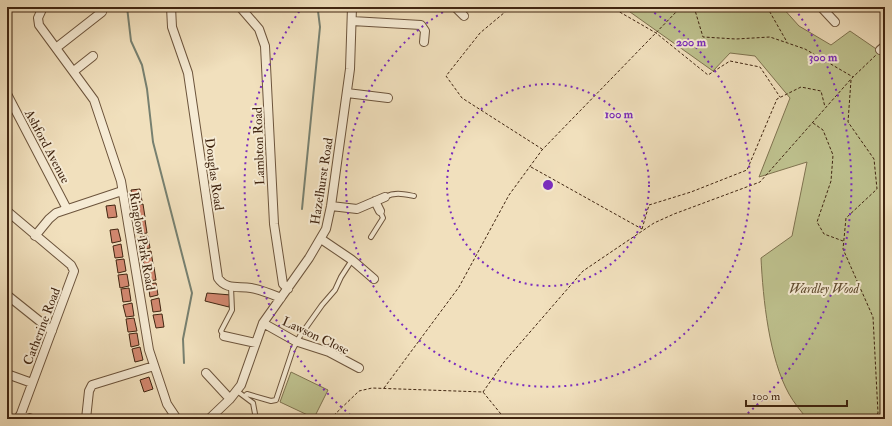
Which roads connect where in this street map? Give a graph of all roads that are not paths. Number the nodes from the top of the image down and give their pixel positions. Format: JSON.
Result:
{"nodes":[{"id":1,"x":43,"y":7,"type":"edge"},
{"id":2,"x":170,"y":7,"type":"edge"},
{"id":3,"x":240,"y":7,"type":"edge"},
{"id":4,"x":352,"y":7,"type":"edge"},
{"id":5,"x":820,"y":7,"type":"edge"},
{"id":6,"x":102,"y":12,"type":"dead end"},
{"id":7,"x":352,"y":21,"type":"junction"},
{"id":8,"x":835,"y":22,"type":"dead end"},
{"id":9,"x":424,"y":42,"type":"dead end"},
{"id":10,"x":56,"y":48,"type":"junction"},
{"id":11,"x":93,"y":56,"type":"dead end"},
{"id":12,"x":74,"y":71,"type":"junction"},
{"id":13,"x":347,"y":93,"type":"junction"},
{"id":14,"x":7,"y":94,"type":"edge"},
{"id":15,"x":388,"y":98,"type":"dead end"},
{"id":16,"x":122,"y":191,"type":"junction"},
{"id":17,"x":414,"y":196,"type":"dead end"},
{"id":18,"x":385,"y":197,"type":"joint"},
{"id":19,"x":375,"y":201,"type":"junction"},
{"id":20,"x":331,"y":206,"type":"junction"},
{"id":21,"x":67,"y":209,"type":"junction"},
{"id":22,"x":7,"y":211,"type":"edge"},
{"id":23,"x":380,"y":211,"type":"joint"},
{"id":24,"x":35,"y":236,"type":"junction"},
{"id":25,"x":371,"y":237,"type":"dead end"},
{"id":26,"x":321,"y":239,"type":"junction"},
{"id":27,"x":352,"y":260,"type":"junction"},
{"id":28,"x":374,"y":279,"type":"dead end"},
{"id":29,"x":231,"y":287,"type":"junction"},
{"id":30,"x":288,"y":289,"type":"junction"},
{"id":31,"x":7,"y":295,"type":"edge"},
{"id":32,"x":281,"y":298,"type":"junction"},
{"id":33,"x":263,"y":323,"type":"junction"},
{"id":34,"x":52,"y":331,"type":"junction"},
{"id":35,"x":224,"y":336,"type":"joint"},
{"id":36,"x":297,"y":342,"type":"junction"},
{"id":37,"x":256,"y":343,"type":"junction"},
{"id":38,"x":154,"y":366,"type":"junction"},
{"id":39,"x":359,"y":368,"type":"dead end"},
{"id":40,"x":206,"y":373,"type":"dead end"},
{"id":41,"x":7,"y":374,"type":"edge"},
{"id":42,"x":32,"y":383,"type":"junction"},
{"id":43,"x":241,"y":393,"type":"junction"},
{"id":44,"x":230,"y":399,"type":"junction"},
{"id":45,"x":20,"y":417,"type":"edge"},
{"id":46,"x":214,"y":417,"type":"edge"},
{"id":47,"x":32,"y":419,"type":"edge"},
{"id":48,"x":86,"y":419,"type":"edge"},
{"id":49,"x":177,"y":419,"type":"edge"},
{"id":50,"x":256,"y":419,"type":"edge"}],
"edges":[{"from":1,"to":10,"type":"street","name":"Ringlow Park Road"},
{"from":2,"to":29,"type":"street","name":"Douglas Road"},
{"from":3,"to":30,"type":"street","name":"Lambton Road"},
{"from":4,"to":7,"type":"street","name":"Hazelhurst Road"},
{"from":5,"to":8,"type":"street"},
{"from":6,"to":10,"type":"street"},
{"from":7,"to":9,"type":"street"},
{"from":7,"to":13,"type":"street","name":"Hazelhurst Road"},
{"from":10,"to":12,"type":"street","name":"Ringlow Park Road"},
{"from":11,"to":12,"type":"street"},
{"from":12,"to":16,"type":"street","name":"Ringlow Park Road"},
{"from":13,"to":15,"type":"street"},
{"from":13,"to":20,"type":"street","name":"Hazelhurst Road"},
{"from":14,"to":21,"type":"street","name":"Ashford Avenue"},
{"from":16,"to":21,"type":"street"},
{"from":16,"to":38,"type":"street","name":"Ringlow Park Road"},
{"from":17,"to":18,"type":"lane"},
{"from":18,"to":19,"type":"street"},
{"from":19,"to":20,"type":"street"},
{"from":19,"to":23,"type":"street"},
{"from":20,"to":26,"type":"street","name":"Hazelhurst Road"},
{"from":21,"to":24,"type":"street"},
{"from":22,"to":24,"type":"street"},
{"from":23,"to":25,"type":"lane"},
{"from":24,"to":34,"type":"street","name":"Catherine Road"},
{"from":26,"to":27,"type":"street"},
{"from":26,"to":30,"type":"street","name":"Hazelhurst Road"},
{"from":27,"to":28,"type":"street"},
{"from":27,"to":36,"type":"lane"},
{"from":29,"to":32,"type":"street"},
{"from":29,"to":35,"type":"lane"},
{"from":30,"to":32,"type":"street","name":"Hazelhurst Road"},
{"from":31,"to":34,"type":"street"},
{"from":32,"to":33,"type":"street","name":"Hazelhurst Road"},
{"from":33,"to":36,"type":"street","name":"Lawson Close"},
{"from":33,"to":37,"type":"street","name":"Hazelhurst Road"},
{"from":34,"to":42,"type":"street","name":"Catherine Road"},
{"from":35,"to":37,"type":"street"},
{"from":36,"to":39,"type":"street","name":"Lawson Close"},
{"from":36,"to":43,"type":"lane"},
{"from":37,"to":43,"type":"street","name":"Hazelhurst Road"},
{"from":38,"to":48,"type":"street"},
{"from":38,"to":49,"type":"street","name":"Ringlow Park Road"},
{"from":40,"to":44,"type":"street"},
{"from":41,"to":42,"type":"street"},
{"from":42,"to":45,"type":"street","name":"Catherine Road"},
{"from":43,"to":44,"type":"street","name":"Hazelhurst Road"},
{"from":43,"to":50,"type":"lane"},
{"from":44,"to":46,"type":"street","name":"Hazelhurst Road"},
{"from":45,"to":47,"type":"street"}]}
